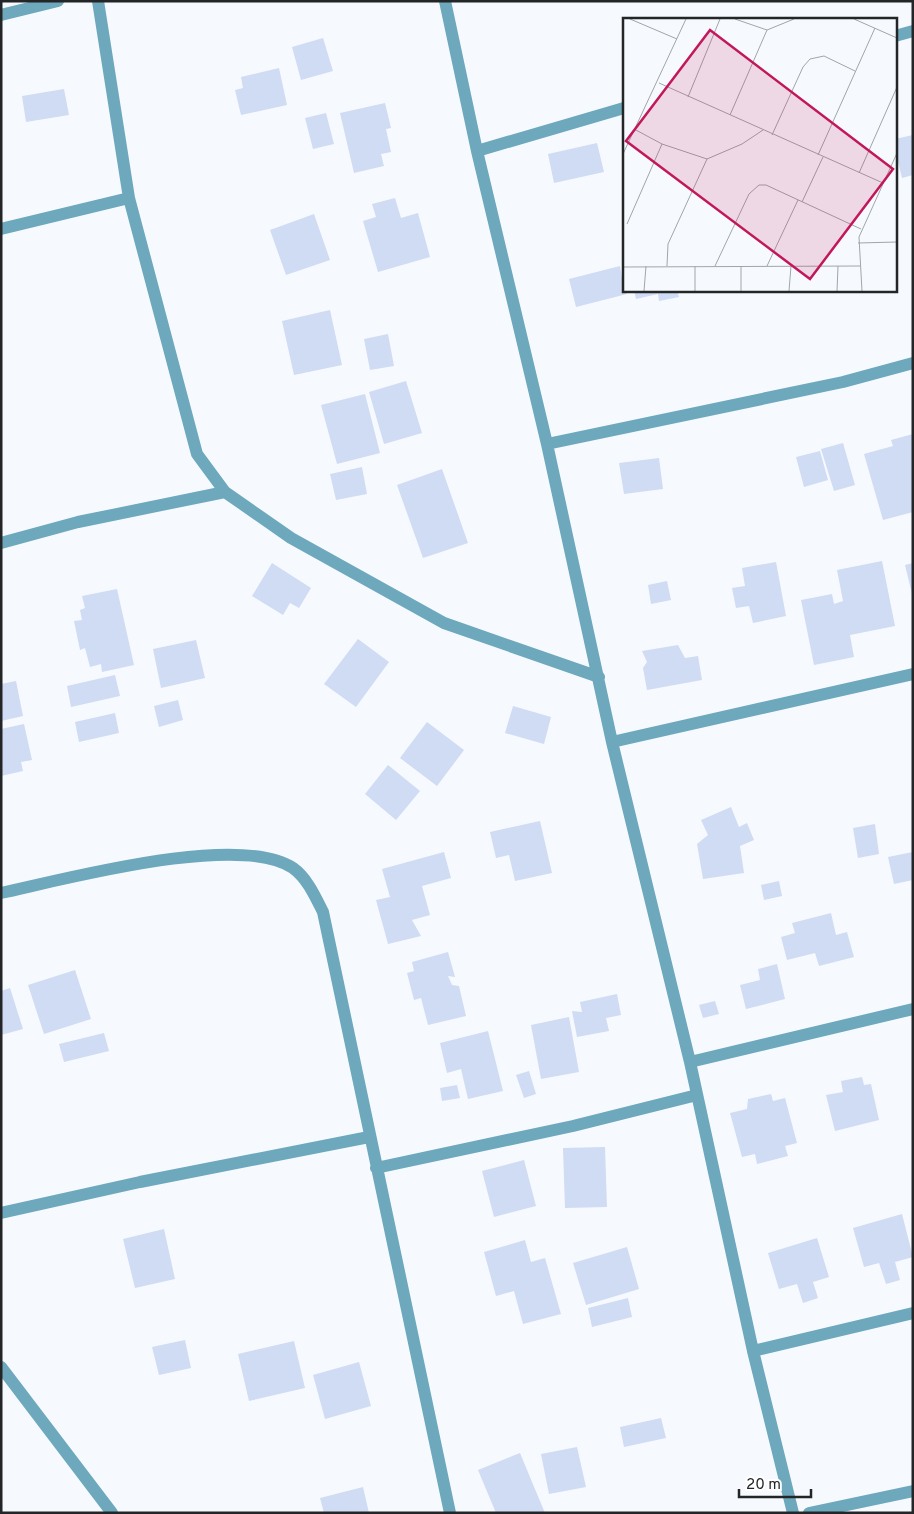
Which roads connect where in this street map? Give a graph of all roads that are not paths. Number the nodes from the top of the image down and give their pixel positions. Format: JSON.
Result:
{"nodes":[{"id":1,"x":58,"y":1,"type":"edge"},
{"id":2,"x":98,"y":1,"type":"edge"},
{"id":3,"x":445,"y":1,"type":"edge"},
{"id":4,"x":1,"y":15,"type":"edge"},
{"id":5,"x":913,"y":31,"type":"edge"},
{"id":6,"x":896,"y":36,"type":"edge"},
{"id":7,"x":623,"y":108,"type":"edge"},
{"id":8,"x":477,"y":151,"type":"junction"},
{"id":9,"x":129,"y":198,"type":"junction"},
{"id":10,"x":1,"y":229,"type":"edge"},
{"id":11,"x":913,"y":363,"type":"edge"},
{"id":12,"x":547,"y":444,"type":"junction"},
{"id":13,"x":225,"y":492,"type":"junction"},
{"id":14,"x":1,"y":542,"type":"edge"},
{"id":15,"x":913,"y":674,"type":"edge"},
{"id":16,"x":599,"y":677,"type":"junction"},
{"id":17,"x":612,"y":742,"type":"junction"},
{"id":18,"x":1,"y":893,"type":"edge"},
{"id":19,"x":913,"y":1009,"type":"edge"},
{"id":20,"x":690,"y":1062,"type":"junction"},
{"id":21,"x":697,"y":1095,"type":"junction"},
{"id":22,"x":369,"y":1136,"type":"junction"},
{"id":23,"x":376,"y":1168,"type":"junction"},
{"id":24,"x":1,"y":1213,"type":"edge"},
{"id":25,"x":913,"y":1313,"type":"edge"},
{"id":26,"x":753,"y":1351,"type":"junction"},
{"id":27,"x":1,"y":1367,"type":"edge"},
{"id":28,"x":913,"y":1491,"type":"edge"},
{"id":29,"x":848,"y":1509,"type":"edge"},
{"id":30,"x":112,"y":1513,"type":"edge"},
{"id":31,"x":450,"y":1513,"type":"edge"},
{"id":32,"x":792,"y":1513,"type":"edge"},
{"id":33,"x":809,"y":1513,"type":"edge"}],
"edges":[{"from":1,"to":4,"type":"street"},
{"from":2,"to":9,"type":"street"},
{"from":3,"to":8,"type":"street"},
{"from":5,"to":6,"type":"street"},
{"from":7,"to":8,"type":"street"},
{"from":8,"to":12,"type":"street"},
{"from":9,"to":10,"type":"street"},
{"from":9,"to":13,"type":"street"},
{"from":11,"to":12,"type":"street"},
{"from":12,"to":16,"type":"street"},
{"from":13,"to":14,"type":"street"},
{"from":13,"to":16,"type":"street"},
{"from":15,"to":17,"type":"street"},
{"from":16,"to":17,"type":"street"},
{"from":17,"to":20,"type":"street"},
{"from":18,"to":22,"type":"street"},
{"from":19,"to":20,"type":"street"},
{"from":20,"to":21,"type":"street"},
{"from":21,"to":23,"type":"street"},
{"from":21,"to":26,"type":"street"},
{"from":22,"to":23,"type":"street"},
{"from":22,"to":24,"type":"street"},
{"from":23,"to":31,"type":"street"},
{"from":25,"to":26,"type":"street"},
{"from":26,"to":32,"type":"street"},
{"from":27,"to":30,"type":"street"},
{"from":28,"to":29,"type":"street"},
{"from":29,"to":33,"type":"street"}]}
